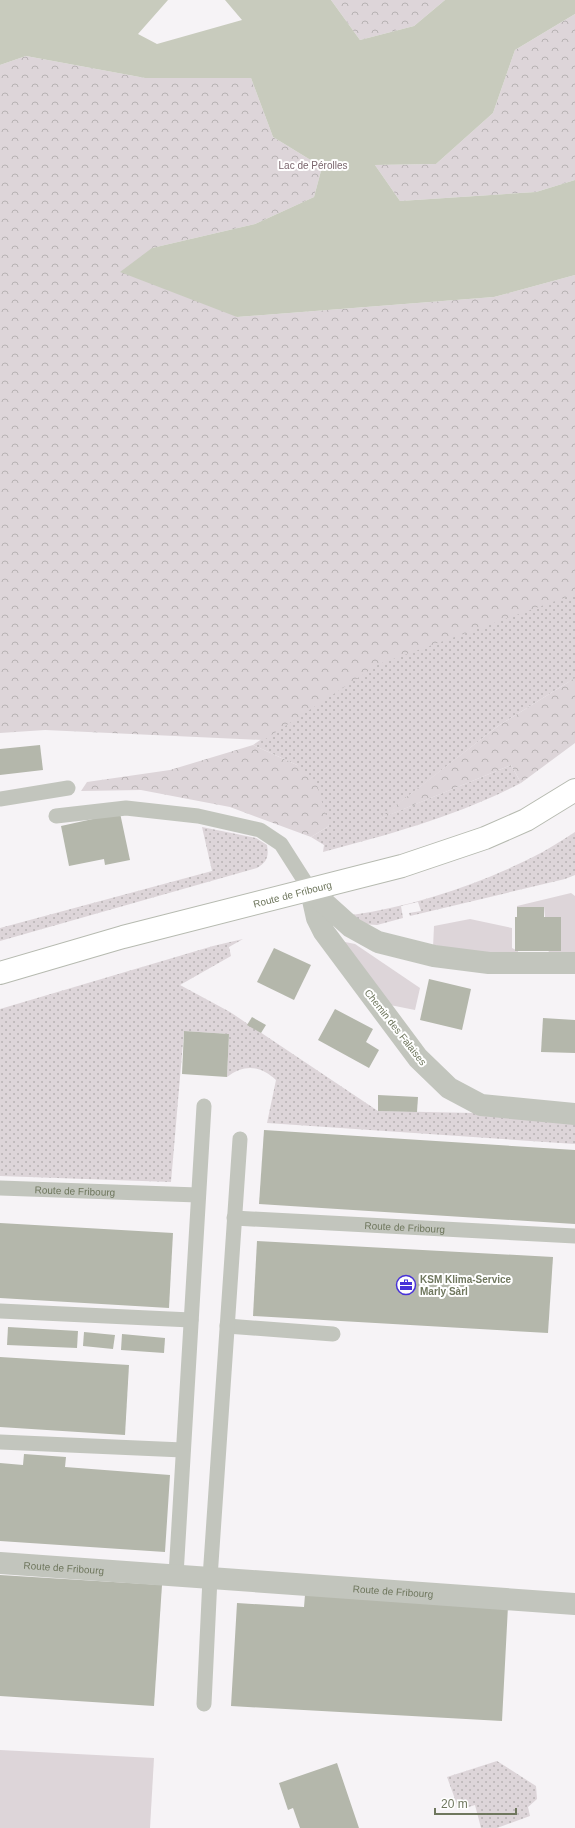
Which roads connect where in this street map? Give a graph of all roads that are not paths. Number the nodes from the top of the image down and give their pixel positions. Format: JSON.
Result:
{"nodes":[{"id":1,"x":68,"y":788,"type":"dead end"},
{"id":2,"x":575,"y":790,"type":"edge"},
{"id":3,"x":0,"y":798,"type":"edge"},
{"id":4,"x":56,"y":816,"type":"dead end"},
{"id":5,"x":311,"y":891,"type":"junction"},
{"id":6,"x":575,"y":963,"type":"edge"},
{"id":7,"x":0,"y":973,"type":"edge"},
{"id":8,"x":204,"y":1106,"type":"dead end"},
{"id":9,"x":575,"y":1114,"type":"edge"},
{"id":10,"x":240,"y":1139,"type":"dead end"},
{"id":11,"x":0,"y":1188,"type":"edge"},
{"id":12,"x":198,"y":1195,"type":"junction"},
{"id":13,"x":234,"y":1218,"type":"junction"},
{"id":14,"x":575,"y":1236,"type":"edge"},
{"id":15,"x":0,"y":1311,"type":"edge"},
{"id":16,"x":191,"y":1320,"type":"junction"},
{"id":17,"x":227,"y":1326,"type":"junction"},
{"id":18,"x":333,"y":1334,"type":"dead end"},
{"id":19,"x":0,"y":1442,"type":"edge"},
{"id":20,"x":183,"y":1450,"type":"junction"},
{"id":21,"x":0,"y":1563,"type":"edge"},
{"id":22,"x":176,"y":1575,"type":"junction"},
{"id":23,"x":210,"y":1578,"type":"junction"},
{"id":24,"x":575,"y":1604,"type":"edge"},
{"id":25,"x":204,"y":1704,"type":"dead end"}],
"edges":[{"from":1,"to":3,"type":"lane"},
{"from":2,"to":5,"type":"main road","name":"Route de Fribourg"},
{"from":4,"to":5,"type":"lane"},
{"from":5,"to":6,"type":"street"},
{"from":5,"to":7,"type":"main road","name":"Route de Fribourg"},
{"from":5,"to":9,"type":"street","name":"Chemin des Falaises"},
{"from":8,"to":12,"type":"lane"},
{"from":10,"to":13,"type":"lane"},
{"from":11,"to":12,"type":"lane","name":"Route de Fribourg"},
{"from":12,"to":16,"type":"lane"},
{"from":13,"to":14,"type":"lane","name":"Route de Fribourg"},
{"from":13,"to":17,"type":"lane"},
{"from":15,"to":16,"type":"lane"},
{"from":16,"to":20,"type":"lane"},
{"from":17,"to":18,"type":"lane"},
{"from":17,"to":23,"type":"lane"},
{"from":19,"to":20,"type":"lane"},
{"from":20,"to":22,"type":"lane"},
{"from":21,"to":22,"type":"street","name":"Route de Fribourg"},
{"from":22,"to":23,"type":"street","name":"Route de Fribourg"},
{"from":23,"to":24,"type":"street","name":"Route de Fribourg"},
{"from":23,"to":25,"type":"lane"}]}
